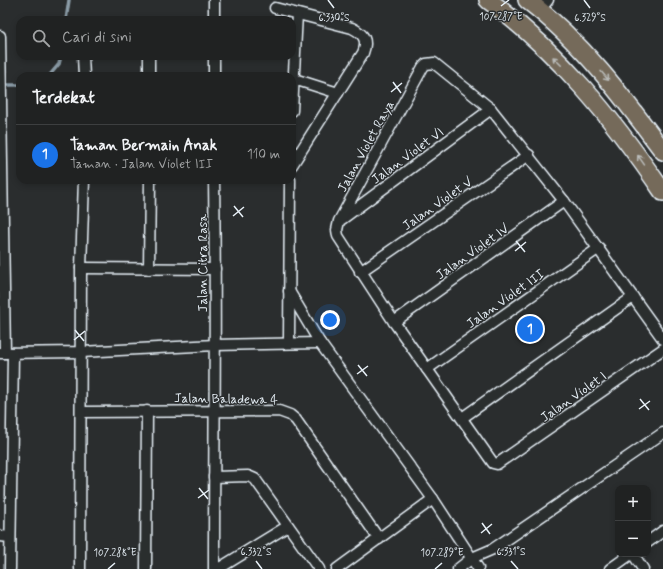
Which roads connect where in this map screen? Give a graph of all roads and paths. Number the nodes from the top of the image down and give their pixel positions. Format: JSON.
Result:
{"nodes":[{"id":1,"x":214,"y":0,"type":"edge"},
{"id":2,"x":488,"y":0,"type":"edge"},
{"id":3,"x":538,"y":3,"type":"edge"},
{"id":4,"x":275,"y":8,"type":"dead end"},
{"id":5,"x":296,"y":14,"type":"joint"},
{"id":6,"x":214,"y":16,"type":"edge"},
{"id":7,"x":0,"y":36,"type":"edge"},
{"id":8,"x":83,"y":60,"type":"edge"},
{"id":9,"x":149,"y":60,"type":"edge"},
{"id":10,"x":214,"y":60,"type":"edge"},
{"id":11,"x":295,"y":60,"type":"edge"},
{"id":12,"x":84,"y":72,"type":"edge"},
{"id":13,"x":149,"y":72,"type":"edge"},
{"id":14,"x":214,"y":72,"type":"edge"},
{"id":15,"x":294,"y":72,"type":"edge"},
{"id":16,"x":1,"y":77,"type":"edge"},
{"id":17,"x":296,"y":80,"type":"edge"},
{"id":18,"x":1,"y":93,"type":"edge"},
{"id":19,"x":338,"y":93,"type":"junction"},
{"id":20,"x":491,"y":109,"type":"junction"},
{"id":21,"x":663,"y":151,"type":"edge"},
{"id":22,"x":529,"y":155,"type":"junction"},
{"id":23,"x":296,"y":158,"type":"edge"},
{"id":24,"x":84,"y":184,"type":"edge"},
{"id":25,"x":150,"y":184,"type":"edge"},
{"id":26,"x":214,"y":184,"type":"edge"},
{"id":27,"x":290,"y":184,"type":"edge"},
{"id":28,"x":663,"y":192,"type":"edge"},
{"id":29,"x":564,"y":201,"type":"junction"},
{"id":30,"x":339,"y":222,"type":"junction"},
{"id":31,"x":598,"y":248,"type":"junction"},
{"id":32,"x":81,"y":268,"type":"junction"},
{"id":33,"x":149,"y":269,"type":"junction"},
{"id":34,"x":215,"y":270,"type":"junction"},
{"id":35,"x":360,"y":272,"type":"junction"},
{"id":36,"x":289,"y":290,"type":"junction"},
{"id":37,"x":633,"y":297,"type":"junction"},
{"id":38,"x":394,"y":322,"type":"junction"},
{"id":39,"x":663,"y":339,"type":"edge"},
{"id":40,"x":289,"y":342,"type":"junction"},
{"id":41,"x":320,"y":343,"type":"junction"},
{"id":42,"x":215,"y":345,"type":"junction"},
{"id":43,"x":663,"y":349,"type":"edge"},
{"id":44,"x":81,"y":352,"type":"junction"},
{"id":45,"x":6,"y":353,"type":"edge"},
{"id":46,"x":427,"y":369,"type":"junction"},
{"id":47,"x":214,"y":410,"type":"junction"},
{"id":48,"x":148,"y":411,"type":"junction"},
{"id":49,"x":81,"y":412,"type":"junction"},
{"id":50,"x":462,"y":418,"type":"junction"},
{"id":51,"x":663,"y":433,"type":"edge"},
{"id":52,"x":214,"y":477,"type":"junction"},
{"id":53,"x":432,"y":499,"type":"junction"},
{"id":54,"x":288,"y":526,"type":"junction"},
{"id":55,"x":663,"y":531,"type":"edge"},
{"id":56,"x":5,"y":536,"type":"edge"},
{"id":57,"x":379,"y":539,"type":"junction"},
{"id":58,"x":651,"y":540,"type":"edge"},
{"id":59,"x":492,"y":550,"type":"junction"},
{"id":60,"x":628,"y":557,"type":"edge"},
{"id":61,"x":634,"y":557,"type":"edge"},
{"id":62,"x":472,"y":558,"type":"junction"},
{"id":63,"x":10,"y":569,"type":"edge"},
{"id":64,"x":80,"y":569,"type":"edge"},
{"id":65,"x":146,"y":569,"type":"edge"},
{"id":66,"x":214,"y":569,"type":"edge"},
{"id":67,"x":218,"y":569,"type":"edge"},
{"id":68,"x":319,"y":569,"type":"edge"},
{"id":69,"x":337,"y":569,"type":"edge"},
{"id":70,"x":458,"y":569,"type":"edge"},
{"id":71,"x":478,"y":569,"type":"edge"},
{"id":72,"x":610,"y":569,"type":"edge"},
{"id":73,"x":643,"y":569,"type":"edge"}],
"edges":[{"from":1,"to":6,"type":"street"},
{"from":28,"to":2,"type":"main road","one_way":true},
{"from":3,"to":21,"type":"main road","one_way":true},
{"from":4,"to":5,"type":"street"},
{"from":5,"to":19,"type":"street"},
{"from":7,"to":16,"type":"street"},
{"from":8,"to":12,"type":"street"},
{"from":9,"to":13,"type":"street"},
{"from":10,"to":14,"type":"street"},
{"from":11,"to":15,"type":"street"},
{"from":16,"to":18,"type":"street"},
{"from":17,"to":19,"type":"street"},
{"from":18,"to":45,"type":"street"},
{"from":19,"to":23,"type":"street"},
{"from":20,"to":22,"type":"street","name":"Jalan Violet Raya"},
{"from":20,"to":30,"type":"street","name":"Jalan Violet VI"},
{"from":20,"to":30,"type":"street","name":"Jalan Violet Raya"},
{"from":22,"to":29,"type":"street","name":"Jalan Violet Raya"},
{"from":22,"to":35,"type":"street","name":"Jalan Violet V"},
{"from":24,"to":32,"type":"street"},
{"from":25,"to":33,"type":"street"},
{"from":26,"to":34,"type":"street","name":"Jalan Citra Rasa"},
{"from":27,"to":36,"type":"street"},
{"from":29,"to":31,"type":"street","name":"Jalan Violet Raya"},
{"from":29,"to":38,"type":"street","name":"Jalan Violet IV"},
{"from":30,"to":35,"type":"street"},
{"from":31,"to":37,"type":"street","name":"Jalan Violet Raya"},
{"from":31,"to":46,"type":"street","name":"Jalan Violet III"},
{"from":32,"to":33,"type":"street"},
{"from":32,"to":44,"type":"street"},
{"from":33,"to":34,"type":"street"},
{"from":34,"to":42,"type":"street","name":"Jalan Citra Rasa"},
{"from":35,"to":38,"type":"street"},
{"from":36,"to":40,"type":"street"},
{"from":36,"to":41,"type":"street"},
{"from":37,"to":39,"type":"street","name":"Jalan Violet Raya"},
{"from":37,"to":50,"type":"street"},
{"from":38,"to":46,"type":"street"},
{"from":40,"to":41,"type":"street"},
{"from":40,"to":42,"type":"street"},
{"from":41,"to":53,"type":"street"},
{"from":42,"to":44,"type":"street"},
{"from":42,"to":47,"type":"street","name":"Jalan Citra Rasa"},
{"from":43,"to":50,"type":"street","name":"Jalan Violet I"},
{"from":44,"to":45,"type":"street"},
{"from":44,"to":49,"type":"street"},
{"from":45,"to":56,"type":"street"},
{"from":46,"to":50,"type":"street"},
{"from":47,"to":48,"type":"street","name":"Jalan Baladewa 4"},
{"from":47,"to":52,"type":"street","name":"Jalan Citra Rasa"},
{"from":47,"to":57,"type":"street","name":"Jalan Baladewa 4"},
{"from":48,"to":49,"type":"street","name":"Jalan Baladewa 4"},
{"from":48,"to":65,"type":"street"},
{"from":49,"to":64,"type":"street"},
{"from":51,"to":59,"type":"street"},
{"from":52,"to":54,"type":"street"},
{"from":52,"to":66,"type":"street","name":"Jalan Citra Rasa"},
{"from":53,"to":57,"type":"street"},
{"from":53,"to":62,"type":"street"},
{"from":54,"to":67,"type":"street"},
{"from":54,"to":68,"type":"street"},
{"from":55,"to":58,"type":"street"},
{"from":56,"to":63,"type":"street"},
{"from":57,"to":69,"type":"street"},
{"from":59,"to":62,"type":"street"},
{"from":59,"to":71,"type":"street"},
{"from":60,"to":72,"type":"street"},
{"from":61,"to":73,"type":"street"},
{"from":62,"to":70,"type":"street"},
{"from":62,"to":71,"type":"street"}]}
